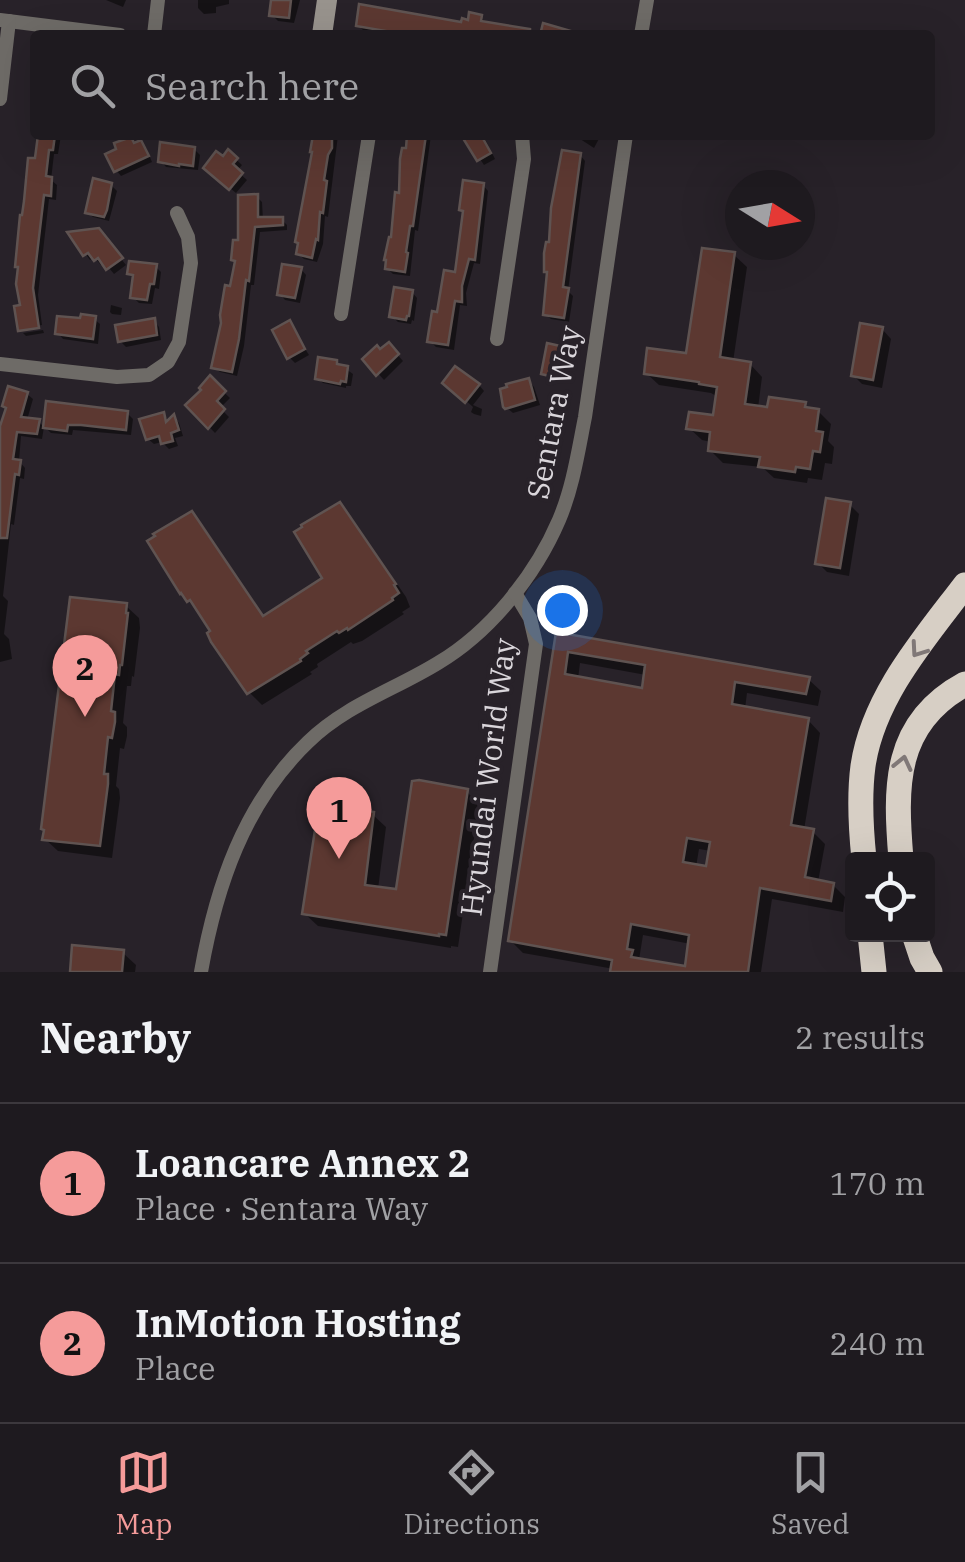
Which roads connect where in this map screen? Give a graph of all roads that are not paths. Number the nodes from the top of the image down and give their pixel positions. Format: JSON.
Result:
{"nodes":[{"id":1,"x":158,"y":0,"type":"edge"},
{"id":2,"x":327,"y":0,"type":"edge"},
{"id":3,"x":647,"y":0,"type":"edge"},
{"id":4,"x":5,"y":21,"type":"edge"},
{"id":5,"x":79,"y":30,"type":"edge"},
{"id":6,"x":155,"y":30,"type":"edge"},
{"id":7,"x":323,"y":30,"type":"edge"},
{"id":8,"x":641,"y":30,"type":"edge"},
{"id":9,"x":0,"y":98,"type":"edge"},
{"id":10,"x":368,"y":140,"type":"edge"},
{"id":11,"x":522,"y":140,"type":"edge"},
{"id":12,"x":625,"y":140,"type":"edge"},
{"id":13,"x":177,"y":212,"type":"dead end"},
{"id":14,"x":341,"y":314,"type":"dead end"},
{"id":15,"x":497,"y":339,"type":"dead end"},
{"id":16,"x":0,"y":364,"type":"edge"},
{"id":17,"x":965,"y":585,"type":"edge"},
{"id":18,"x":515,"y":593,"type":"junction"},
{"id":19,"x":965,"y":684,"type":"edge"},
{"id":20,"x":864,"y":852,"type":"edge"},
{"id":21,"x":902,"y":852,"type":"edge"},
{"id":22,"x":917,"y":942,"type":"edge"},
{"id":23,"x":200,"y":972,"type":"edge"},
{"id":24,"x":490,"y":972,"type":"edge"},
{"id":25,"x":930,"y":972,"type":"edge"}],
"edges":[{"from":1,"to":6,"type":"street"},
{"from":2,"to":7,"type":"street"},
{"from":3,"to":8,"type":"street"},
{"from":4,"to":5,"type":"street"},
{"from":4,"to":9,"type":"street"},
{"from":10,"to":14,"type":"street"},
{"from":11,"to":15,"type":"street"},
{"from":12,"to":18,"type":"street","name":"Sentara Way"},
{"from":13,"to":16,"type":"street"},
{"from":17,"to":20,"type":"highway","one_way":true},
{"from":18,"to":23,"type":"street","name":"Sentara Way"},
{"from":18,"to":24,"type":"street","name":"Hyundai World Way"},
{"from":21,"to":19,"type":"highway","one_way":true},
{"from":22,"to":25,"type":"highway"}]}
